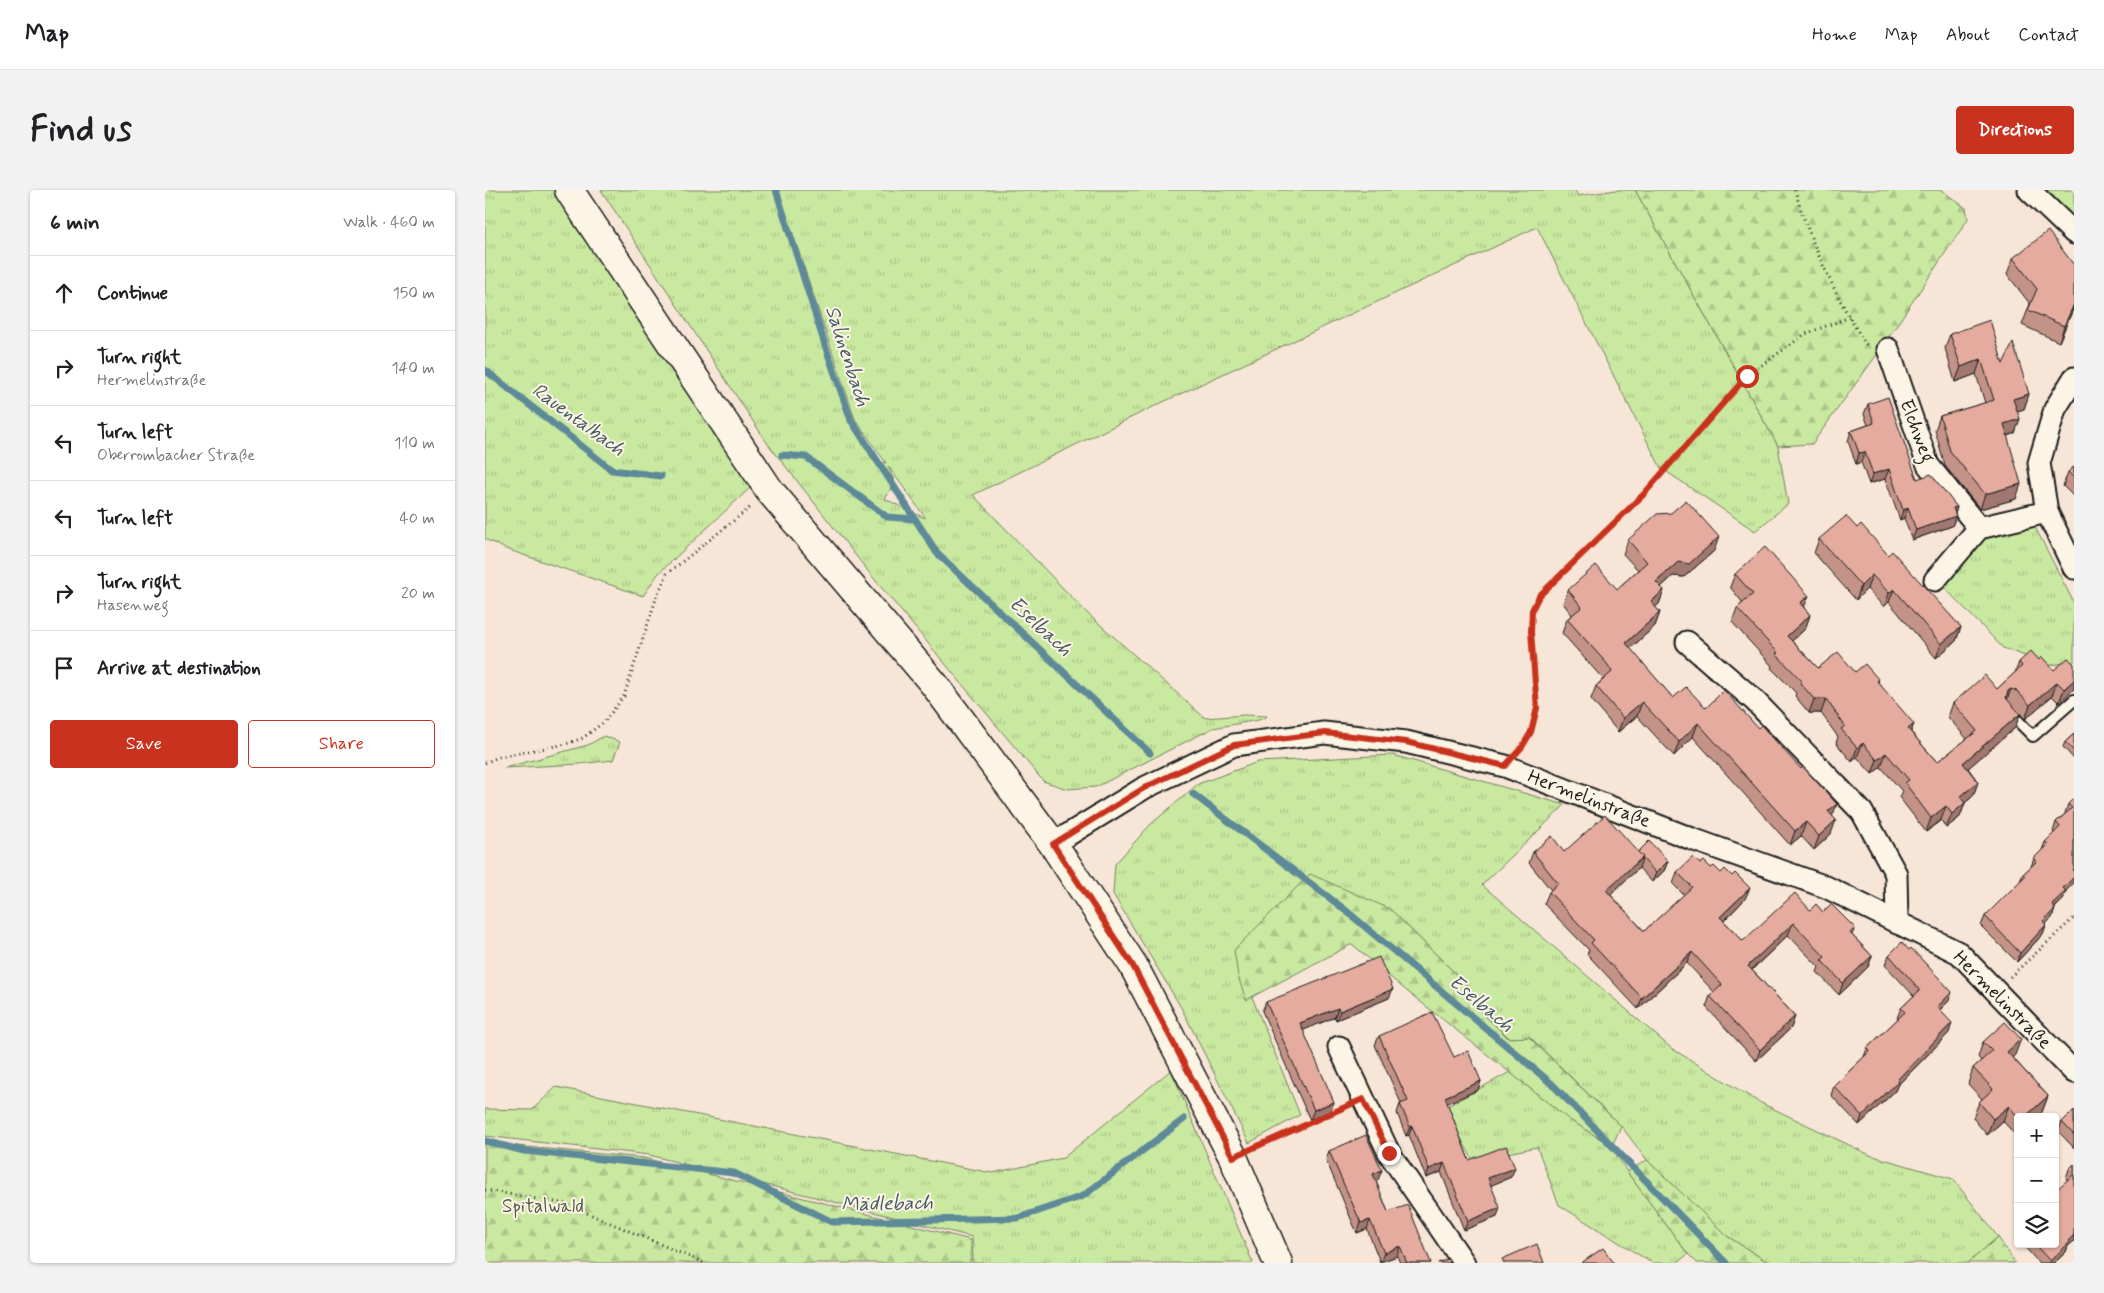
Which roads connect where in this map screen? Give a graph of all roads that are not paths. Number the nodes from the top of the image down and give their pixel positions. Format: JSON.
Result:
{"nodes":[{"id":1,"x":569,"y":190,"type":"edge"},
{"id":2,"x":2029,"y":190,"type":"edge"},
{"id":3,"x":2074,"y":233,"type":"edge"},
{"id":4,"x":1888,"y":349,"type":"road end"},
{"id":5,"x":2074,"y":378,"type":"edge"},
{"id":6,"x":2047,"y":512,"type":"junction"},
{"id":7,"x":1979,"y":528,"type":"junction"},
{"id":8,"x":2074,"y":568,"type":"edge"},
{"id":9,"x":1935,"y":580,"type":"dead end"},
{"id":10,"x":1687,"y":642,"type":"dead end"},
{"id":11,"x":2074,"y":700,"type":"edge"},
{"id":12,"x":2007,"y":710,"type":"edge"},
{"id":13,"x":1053,"y":844,"type":"junction"},
{"id":14,"x":1897,"y":923,"type":"junction"},
{"id":15,"x":1339,"y":1047,"type":"dead end"},
{"id":16,"x":2074,"y":1072,"type":"edge"},
{"id":17,"x":1278,"y":1263,"type":"edge"},
{"id":18,"x":1464,"y":1263,"type":"edge"}],
"edges":[{"from":1,"to":13,"type":"street"},
{"from":2,"to":3,"type":"street"},
{"from":4,"to":7,"type":"street","name":"Elchweg"},
{"from":5,"to":6,"type":"street"},
{"from":6,"to":7,"type":"street"},
{"from":6,"to":8,"type":"street"},
{"from":7,"to":9,"type":"street"},
{"from":10,"to":14,"type":"street"},
{"from":11,"to":12,"type":"lane"},
{"from":13,"to":14,"type":"street","name":"Hermelinstraße"},
{"from":13,"to":17,"type":"street"},
{"from":14,"to":16,"type":"street","name":"Hermelinstraße"},
{"from":15,"to":18,"type":"street"}]}
